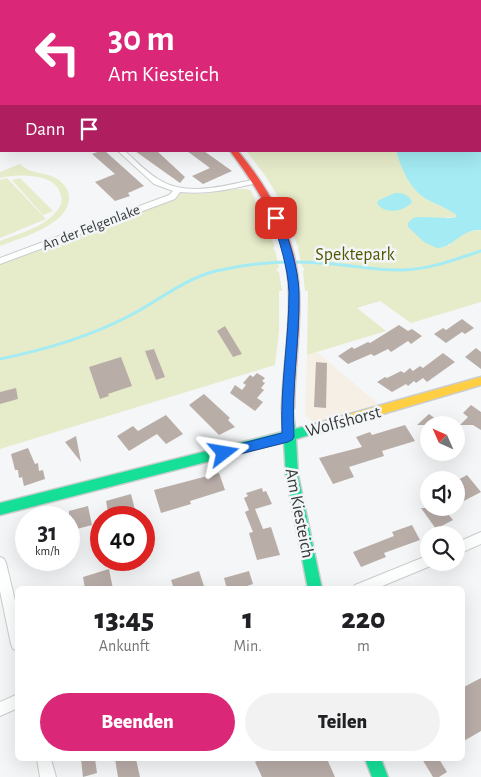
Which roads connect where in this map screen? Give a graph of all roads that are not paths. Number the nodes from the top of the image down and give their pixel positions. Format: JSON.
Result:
{"nodes":[{"id":1,"x":122,"y":152,"type":"edge"},
{"id":2,"x":235,"y":152,"type":"edge"},
{"id":3,"x":257,"y":181,"type":"junction"},
{"id":4,"x":179,"y":189,"type":"junction"},
{"id":5,"x":0,"y":261,"type":"edge"},
{"id":6,"x":481,"y":381,"type":"edge"},
{"id":7,"x":288,"y":437,"type":"junction"},
{"id":8,"x":0,"y":509,"type":"edge"},
{"id":9,"x":481,"y":538,"type":"edge"},
{"id":10,"x":465,"y":545,"type":"edge"},
{"id":11,"x":0,"y":563,"type":"edge"},
{"id":12,"x":420,"y":565,"type":"edge"},
{"id":13,"x":314,"y":586,"type":"edge"},
{"id":14,"x":366,"y":586,"type":"edge"},
{"id":15,"x":15,"y":630,"type":"edge"},
{"id":16,"x":15,"y":702,"type":"edge"},
{"id":17,"x":0,"y":709,"type":"edge"},
{"id":18,"x":44,"y":761,"type":"edge"},
{"id":19,"x":374,"y":761,"type":"edge"},
{"id":20,"x":48,"y":777,"type":"edge"},
{"id":21,"x":380,"y":777,"type":"edge"}],
"edges":[{"from":1,"to":4,"type":"street"},
{"from":2,"to":3,"type":"street","name":"Am Kiesteich"},
{"from":3,"to":4,"type":"street"},
{"from":3,"to":7,"type":"street","name":"Am Kiesteich"},
{"from":4,"to":5,"type":"street","name":"An der Felgenlake"},
{"from":6,"to":7,"type":"street","name":"Wolfshorst"},
{"from":7,"to":8,"type":"street","name":"Wolfshorst"},
{"from":7,"to":13,"type":"street","name":"Am Kiesteich"},
{"from":9,"to":10,"type":"street"},
{"from":11,"to":15,"type":"street"},
{"from":12,"to":14,"type":"street"},
{"from":16,"to":17,"type":"street"},
{"from":18,"to":20,"type":"street"},
{"from":19,"to":21,"type":"street"}]}
